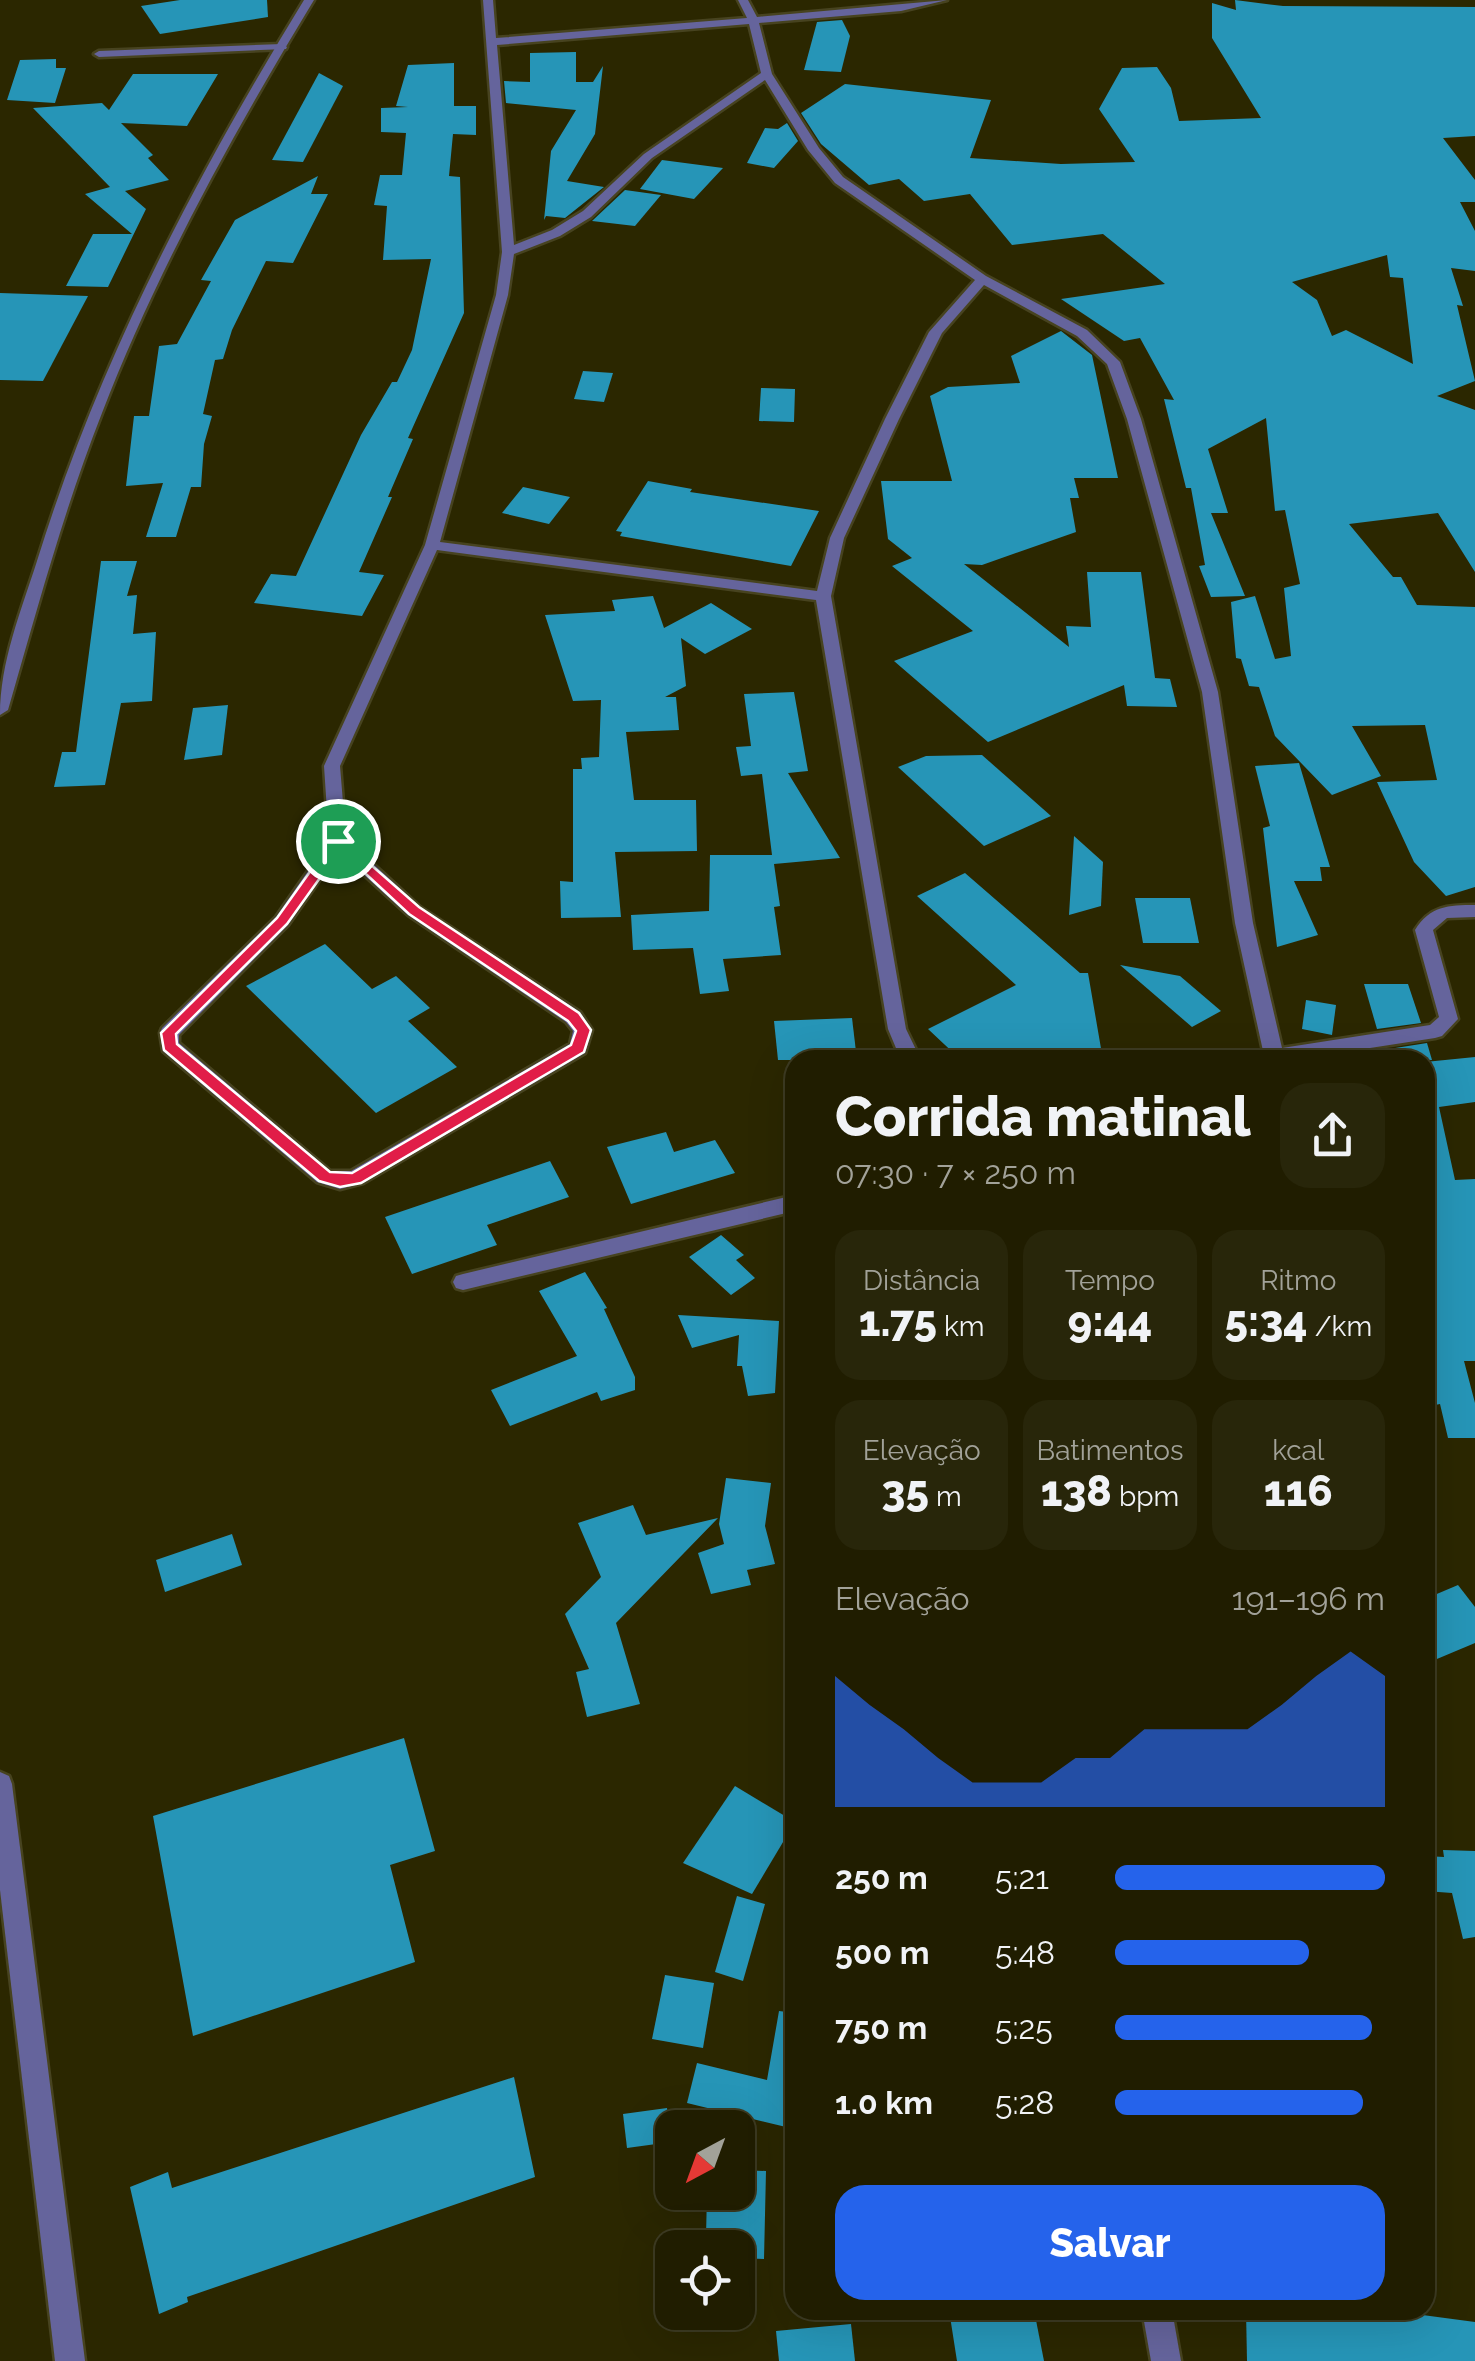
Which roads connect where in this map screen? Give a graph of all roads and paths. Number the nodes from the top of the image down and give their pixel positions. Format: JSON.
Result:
{"nodes":[{"id":1,"x":309,"y":0,"type":"edge"},
{"id":2,"x":488,"y":0,"type":"edge"},
{"id":3,"x":743,"y":0,"type":"edge"},
{"id":4,"x":942,"y":0,"type":"edge"},
{"id":5,"x":753,"y":19,"type":"junction"},
{"id":6,"x":491,"y":42,"type":"junction"},
{"id":7,"x":282,"y":47,"type":"junction"},
{"id":8,"x":99,"y":54,"type":"dead end"},
{"id":9,"x":766,"y":74,"type":"junction"},
{"id":10,"x":508,"y":252,"type":"junction"},
{"id":11,"x":982,"y":279,"type":"junction"},
{"id":12,"x":432,"y":545,"type":"junction"},
{"id":13,"x":823,"y":596,"type":"junction"},
{"id":14,"x":0,"y":710,"type":"edge"},
{"id":15,"x":338,"y":841,"type":"junction"},
{"id":16,"x":1475,"y":911,"type":"edge"},
{"id":17,"x":906,"y":1050,"type":"edge"},
{"id":18,"x":1272,"y":1050,"type":"edge"},
{"id":19,"x":1324,"y":1050,"type":"edge"},
{"id":20,"x":785,"y":1205,"type":"edge"},
{"id":21,"x":463,"y":1282,"type":"dead end"},
{"id":22,"x":0,"y":1784,"type":"edge"},
{"id":23,"x":1160,"y":2320,"type":"edge"},
{"id":24,"x":70,"y":2361,"type":"edge"},
{"id":25,"x":1166,"y":2361,"type":"edge"}],
"edges":[{"from":1,"to":7,"type":"street"},
{"from":2,"to":6,"type":"street"},
{"from":3,"to":5,"type":"street"},
{"from":4,"to":5,"type":"street"},
{"from":5,"to":6,"type":"street"},
{"from":5,"to":9,"type":"street"},
{"from":6,"to":10,"type":"street"},
{"from":7,"to":8,"type":"street"},
{"from":7,"to":14,"type":"street"},
{"from":9,"to":10,"type":"street"},
{"from":9,"to":11,"type":"street"},
{"from":10,"to":12,"type":"street"},
{"from":11,"to":13,"type":"street"},
{"from":11,"to":18,"type":"street"},
{"from":12,"to":13,"type":"street"},
{"from":12,"to":15,"type":"street"},
{"from":13,"to":17,"type":"street"},
{"from":15,"to":15,"type":"street"},
{"from":16,"to":19,"type":"street"},
{"from":20,"to":21,"type":"street"},
{"from":22,"to":24,"type":"street"},
{"from":23,"to":25,"type":"street"}]}
